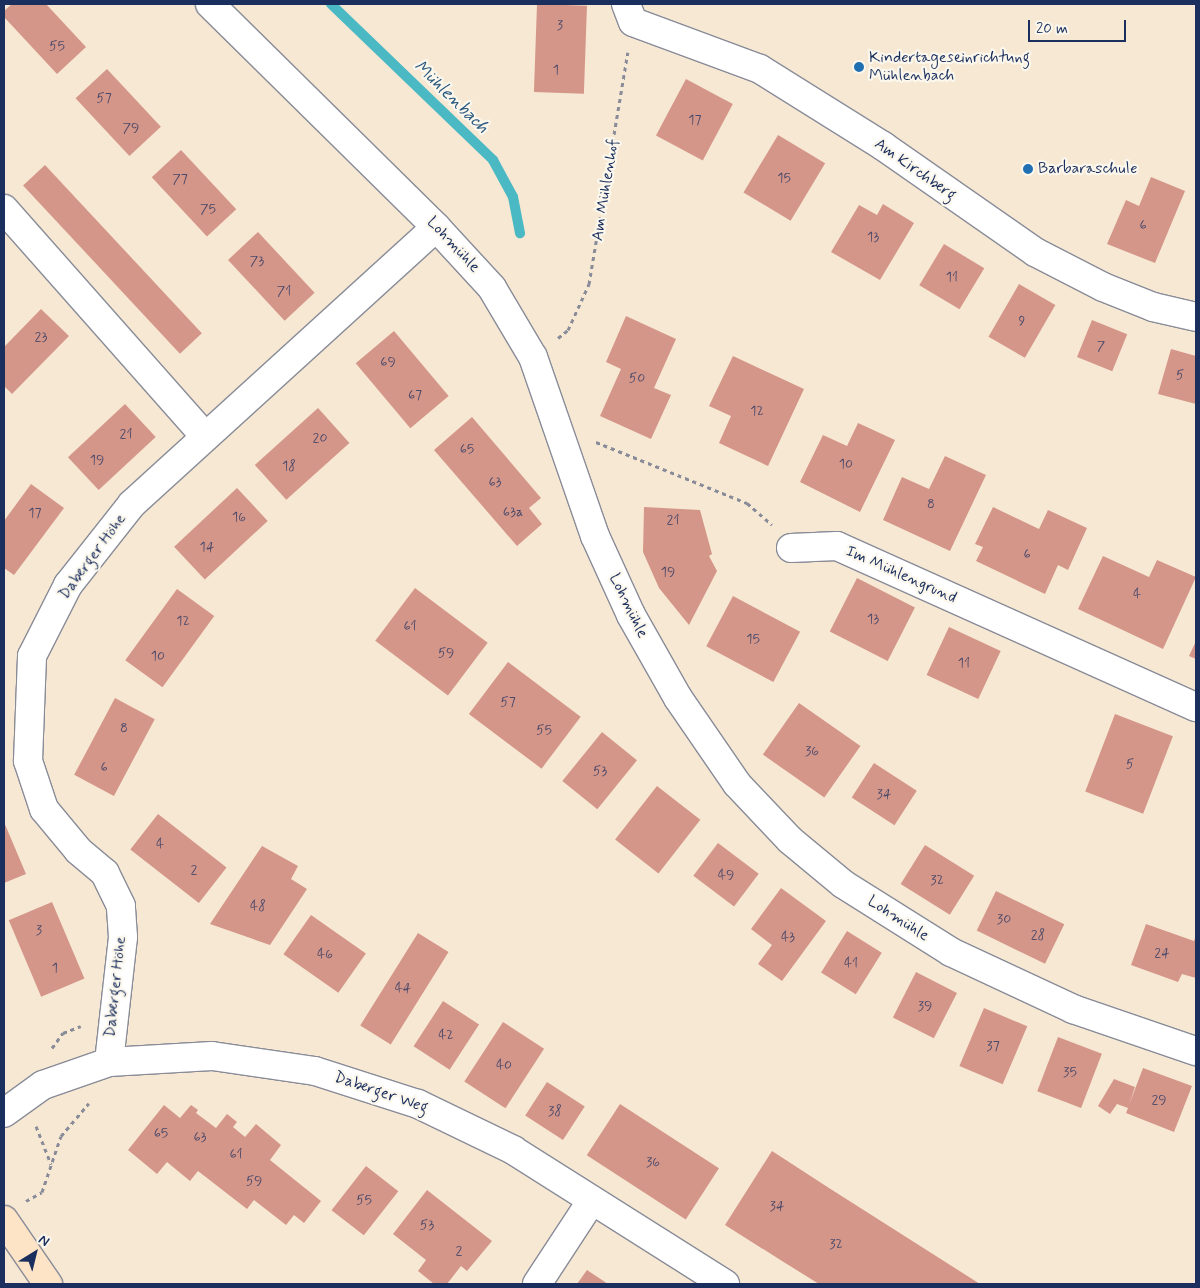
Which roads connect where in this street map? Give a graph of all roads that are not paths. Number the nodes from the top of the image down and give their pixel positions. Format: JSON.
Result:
{"nodes":[{"id":1,"x":210,"y":4,"type":"edge"},
{"id":2,"x":630,"y":13,"type":"edge"},
{"id":3,"x":4,"y":208,"type":"edge"},
{"id":4,"x":436,"y":226,"type":"junction"},
{"id":5,"x":1196,"y":317,"type":"edge"},
{"id":6,"x":205,"y":436,"type":"junction"},
{"id":7,"x":791,"y":548,"type":"road end"},
{"id":8,"x":1196,"y":707,"type":"edge"},
{"id":9,"x":1196,"y":1051,"type":"edge"},
{"id":10,"x":109,"y":1062,"type":"junction"},
{"id":11,"x":4,"y":1113,"type":"edge"},
{"id":12,"x":592,"y":1200,"type":"junction"},
{"id":13,"x":12,"y":1212,"type":"edge"},
{"id":14,"x":48,"y":1284,"type":"edge"},
{"id":15,"x":537,"y":1284,"type":"edge"},
{"id":16,"x":725,"y":1284,"type":"edge"}],
"edges":[{"from":1,"to":4,"type":"street","name":"Lohmühle"},
{"from":2,"to":5,"type":"street","name":"Am Kirchberg"},
{"from":3,"to":6,"type":"street"},
{"from":4,"to":6,"type":"street","name":"Daberger Höhe"},
{"from":4,"to":9,"type":"street","name":"Lohmühle"},
{"from":6,"to":10,"type":"street","name":"Daberger Höhe"},
{"from":7,"to":8,"type":"street","name":"Im Mühlengrund"},
{"from":10,"to":11,"type":"street","name":"Daberger Weg"},
{"from":10,"to":12,"type":"street","name":"Daberger Weg"},
{"from":12,"to":15,"type":"street"},
{"from":12,"to":16,"type":"street","name":"Daberger Weg"},
{"from":13,"to":14,"type":"main road"}]}
